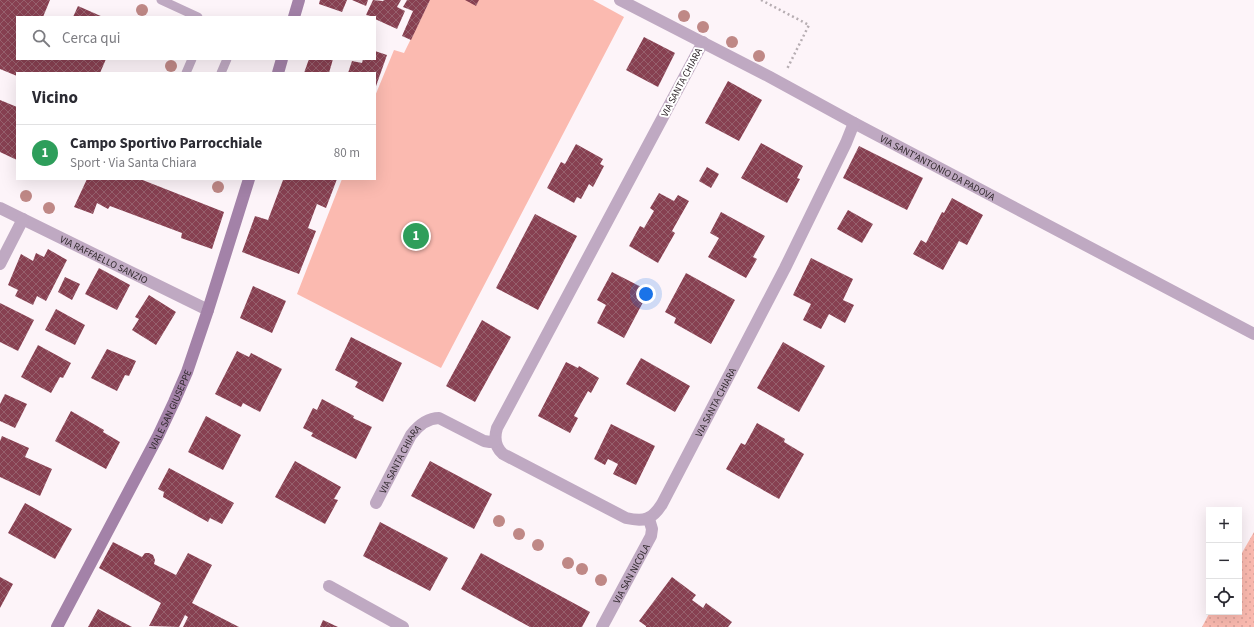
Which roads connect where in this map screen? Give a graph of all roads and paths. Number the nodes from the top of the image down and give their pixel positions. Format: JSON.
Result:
{"nodes":[{"id":1,"x":161,"y":0,"type":"edge"},
{"id":2,"x":299,"y":0,"type":"edge"},
{"id":3,"x":620,"y":0,"type":"edge"},
{"id":4,"x":761,"y":0,"type":"edge"},
{"id":5,"x":196,"y":16,"type":"edge"},
{"id":6,"x":294,"y":16,"type":"edge"},
{"id":7,"x":703,"y":42,"type":"junction"},
{"id":8,"x":192,"y":60,"type":"edge"},
{"id":9,"x":227,"y":60,"type":"edge"},
{"id":10,"x":282,"y":60,"type":"edge"},
{"id":11,"x":787,"y":69,"type":"dead end"},
{"id":12,"x":186,"y":72,"type":"edge"},
{"id":13,"x":221,"y":72,"type":"edge"},
{"id":14,"x":278,"y":72,"type":"edge"},
{"id":15,"x":854,"y":123,"type":"junction"},
{"id":16,"x":249,"y":180,"type":"edge"},
{"id":17,"x":0,"y":208,"type":"edge"},
{"id":18,"x":23,"y":219,"type":"junction"},
{"id":19,"x":0,"y":264,"type":"edge"},
{"id":20,"x":208,"y":310,"type":"junction"},
{"id":21,"x":1254,"y":334,"type":"edge"},
{"id":22,"x":495,"y":441,"type":"junction"},
{"id":23,"x":376,"y":503,"type":"dead end"},
{"id":24,"x":649,"y":519,"type":"junction"},
{"id":25,"x":329,"y":586,"type":"dead end"},
{"id":26,"x":57,"y":627,"type":"edge"},
{"id":27,"x":403,"y":627,"type":"edge"},
{"id":28,"x":602,"y":627,"type":"edge"}],
"edges":[{"from":1,"to":5,"type":"lane"},
{"from":2,"to":6,"type":"main road"},
{"from":3,"to":7,"type":"street","name":"VIA SANT'ANTONIO DA PADOVA"},
{"from":4,"to":11,"type":"path"},
{"from":7,"to":15,"type":"street","name":"VIA SANT'ANTONIO DA PADOVA"},
{"from":7,"to":22,"type":"street","name":"VIA SANTA CHIARA"},
{"from":8,"to":12,"type":"lane"},
{"from":9,"to":13,"type":"lane"},
{"from":10,"to":14,"type":"main road"},
{"from":15,"to":21,"type":"street","name":"VIA SANT'ANTONIO DA PADOVA"},
{"from":15,"to":24,"type":"street","name":"VIA SANTA CHIARA"},
{"from":16,"to":20,"type":"main road","name":"VIALE SAN GIUSEPPE"},
{"from":17,"to":18,"type":"street","name":"VIA RAFFAELLO SANZIO"},
{"from":18,"to":19,"type":"street"},
{"from":18,"to":20,"type":"street","name":"VIA RAFFAELLO SANZIO"},
{"from":20,"to":26,"type":"main road","name":"VIALE SAN GIUSEPPE"},
{"from":22,"to":23,"type":"street","name":"VIA SANTA CHIARA"},
{"from":22,"to":24,"type":"street"},
{"from":24,"to":28,"type":"street","name":"VIA SAN NICOLA"},
{"from":25,"to":27,"type":"street"}]}
